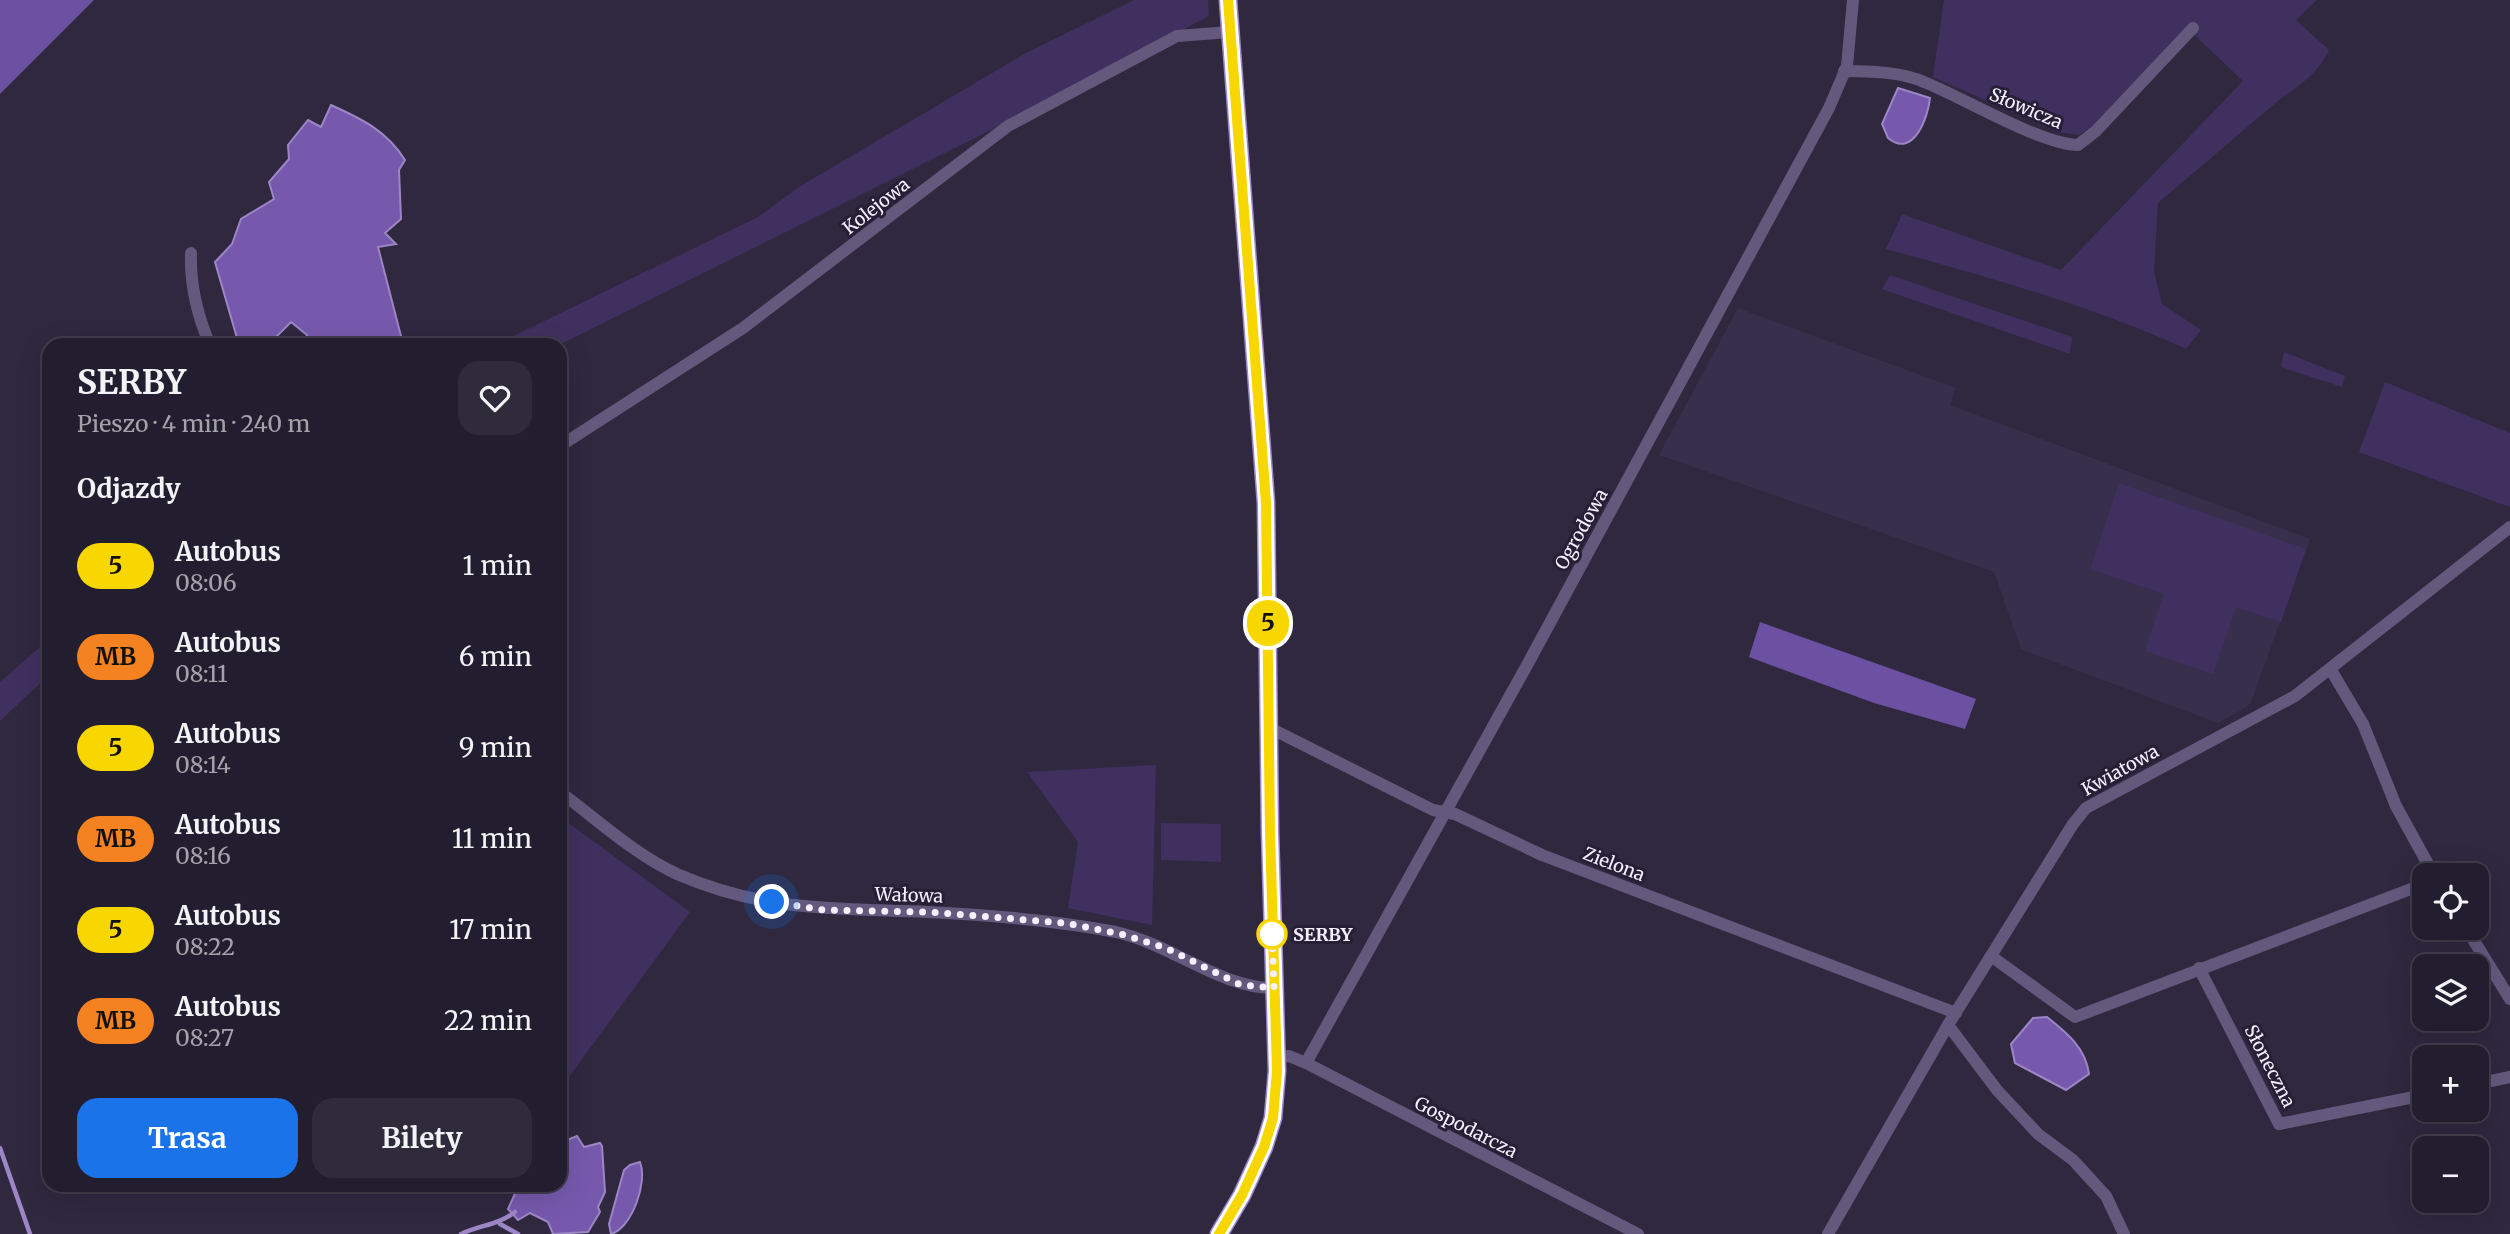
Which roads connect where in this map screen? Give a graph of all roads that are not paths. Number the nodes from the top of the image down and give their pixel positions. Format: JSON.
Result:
{"nodes":[{"id":1,"x":1227,"y":0,"type":"edge"},
{"id":2,"x":1853,"y":0,"type":"edge"},
{"id":3,"x":2193,"y":28,"type":"dead end"},
{"id":4,"x":1230,"y":32,"type":"junction"},
{"id":5,"x":1844,"y":71,"type":"junction"},
{"id":6,"x":191,"y":253,"type":"dead end"},
{"id":7,"x":208,"y":338,"type":"edge"},
{"id":8,"x":567,"y":442,"type":"edge"},
{"id":9,"x":2510,"y":527,"type":"edge"},
{"id":10,"x":2331,"y":670,"type":"junction"},
{"id":11,"x":1270,"y":728,"type":"junction"},
{"id":12,"x":567,"y":798,"type":"edge"},
{"id":13,"x":1445,"y":812,"type":"junction"},
{"id":14,"x":2427,"y":863,"type":"edge"},
{"id":15,"x":2412,"y":888,"type":"edge"},
{"id":16,"x":2473,"y":940,"type":"edge"},
{"id":17,"x":1991,"y":956,"type":"junction"},
{"id":18,"x":2199,"y":968,"type":"junction"},
{"id":19,"x":1274,"y":988,"type":"junction"},
{"id":20,"x":2510,"y":999,"type":"edge"},
{"id":21,"x":1956,"y":1013,"type":"junction"},
{"id":22,"x":1948,"y":1025,"type":"junction"},
{"id":23,"x":1277,"y":1057,"type":"junction"},
{"id":24,"x":1306,"y":1063,"type":"junction"},
{"id":25,"x":2510,"y":1077,"type":"edge"},
{"id":26,"x":2489,"y":1081,"type":"edge"},
{"id":27,"x":2412,"y":1097,"type":"edge"},
{"id":28,"x":1219,"y":1234,"type":"edge"},
{"id":29,"x":1638,"y":1234,"type":"edge"},
{"id":30,"x":1828,"y":1234,"type":"edge"},
{"id":31,"x":2124,"y":1234,"type":"edge"}],
"edges":[{"from":1,"to":4,"type":"main road"},
{"from":2,"to":5,"type":"street","name":"Ogrodowa"},
{"from":3,"to":5,"type":"street","name":"Słowicza"},
{"from":4,"to":8,"type":"street","name":"Kolejowa"},
{"from":4,"to":11,"type":"main road"},
{"from":5,"to":13,"type":"street","name":"Ogrodowa"},
{"from":6,"to":7,"type":"street"},
{"from":9,"to":10,"type":"street","name":"Kwiatowa"},
{"from":10,"to":14,"type":"street"},
{"from":10,"to":17,"type":"street","name":"Kwiatowa"},
{"from":11,"to":13,"type":"street","name":"Zielona"},
{"from":11,"to":19,"type":"main road"},
{"from":12,"to":19,"type":"street","name":"Wałowa"},
{"from":13,"to":21,"type":"street","name":"Zielona"},
{"from":13,"to":24,"type":"street","name":"Ogrodowa"},
{"from":15,"to":18,"type":"street"},
{"from":16,"to":20,"type":"street"},
{"from":17,"to":18,"type":"street"},
{"from":17,"to":21,"type":"street","name":"Kwiatowa"},
{"from":18,"to":27,"type":"street","name":"Słoneczna"},
{"from":19,"to":23,"type":"main road"},
{"from":21,"to":22,"type":"street","name":"Kwiatowa"},
{"from":22,"to":30,"type":"street","name":"Kwiatowa"},
{"from":22,"to":31,"type":"street"},
{"from":23,"to":24,"type":"street","name":"Gospodarcza"},
{"from":23,"to":28,"type":"main road"},
{"from":24,"to":29,"type":"street","name":"Gospodarcza"},
{"from":25,"to":26,"type":"street"}]}
